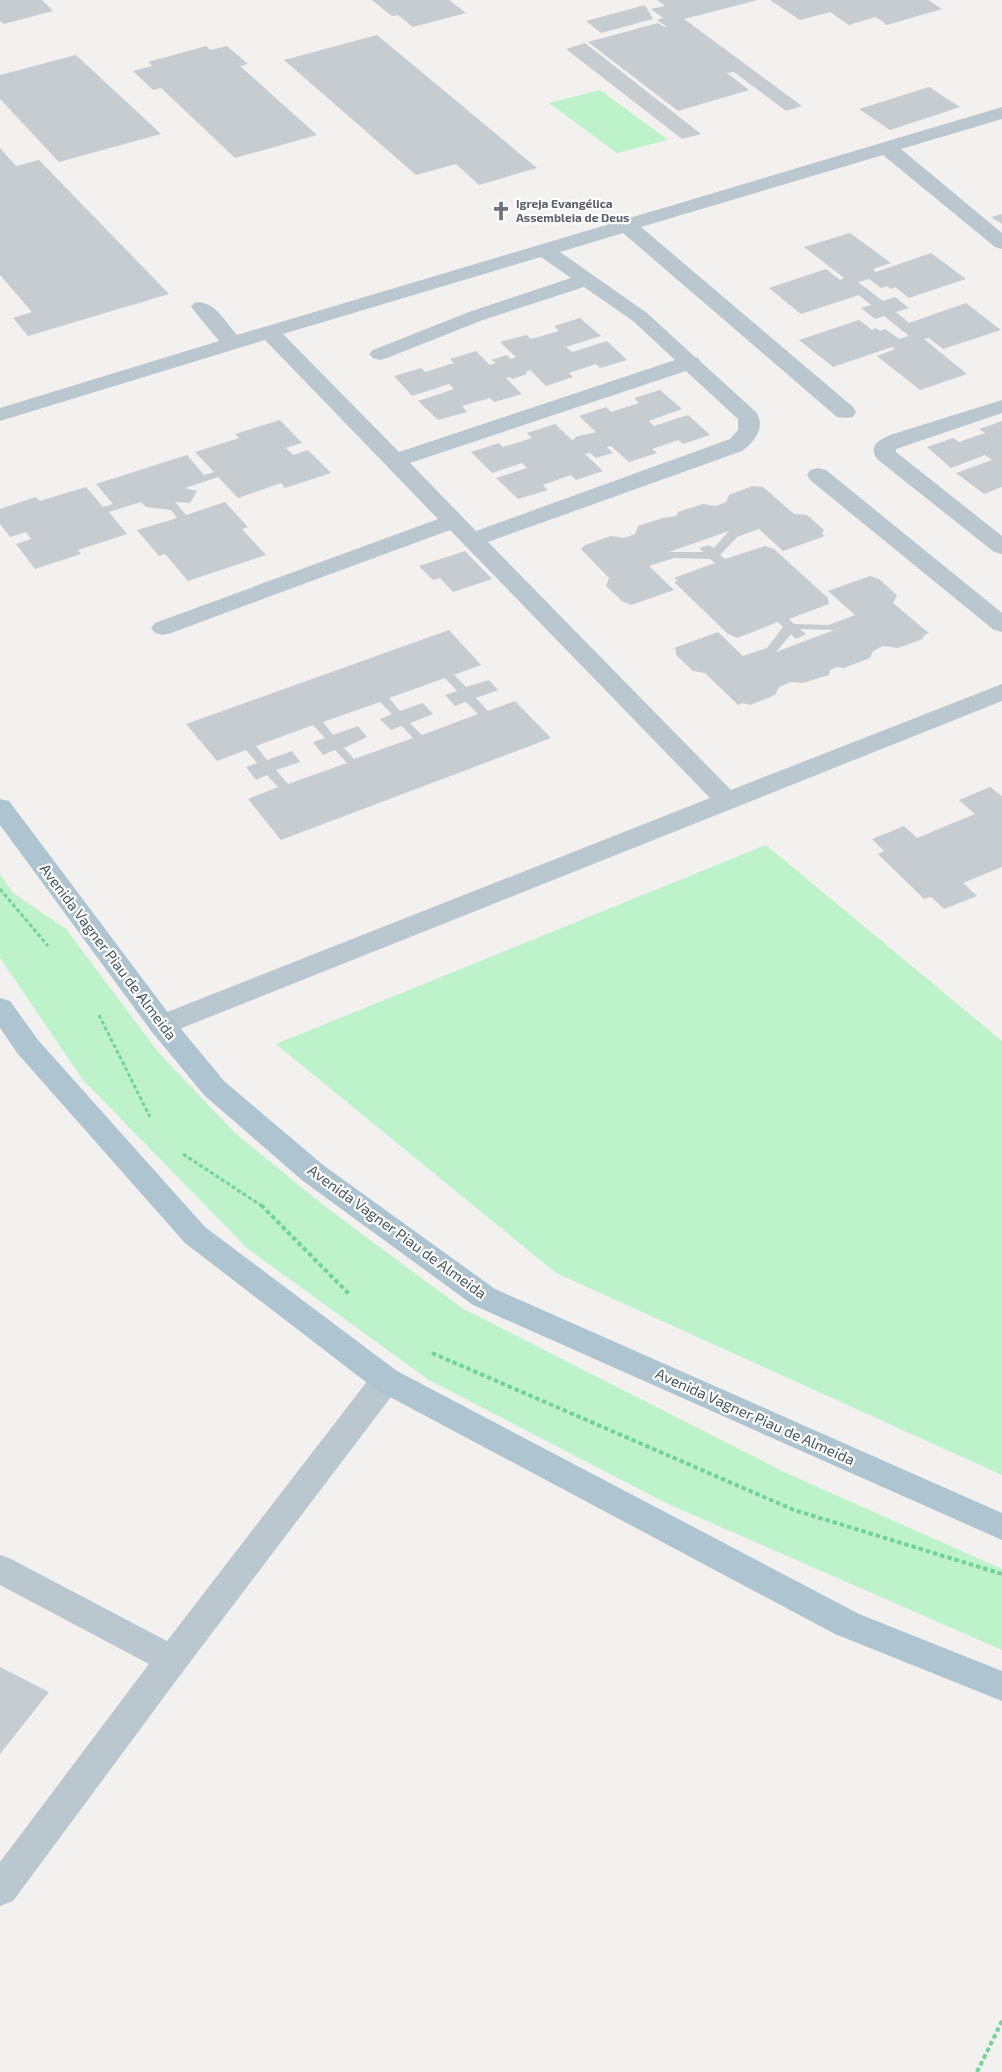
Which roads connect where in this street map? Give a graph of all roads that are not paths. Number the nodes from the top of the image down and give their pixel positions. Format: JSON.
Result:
{"nodes":[{"id":1,"x":1002,"y":113,"type":"edge"},
{"id":2,"x":886,"y":148,"type":"junction"},
{"id":3,"x":626,"y":225,"type":"junction"},
{"id":4,"x":1002,"y":243,"type":"edge"},
{"id":5,"x":544,"y":250,"type":"junction"},
{"id":6,"x":586,"y":279,"type":"junction"},
{"id":7,"x":201,"y":307,"type":"dead end"},
{"id":8,"x":269,"y":332,"type":"junction"},
{"id":9,"x":232,"y":343,"type":"junction"},
{"id":10,"x":380,"y":354,"type":"dead end"},
{"id":11,"x":691,"y":362,"type":"junction"},
{"id":12,"x":1002,"y":406,"type":"edge"},
{"id":13,"x":844,"y":412,"type":"dead end"},
{"id":14,"x":0,"y":415,"type":"edge"},
{"id":15,"x":394,"y":460,"type":"junction"},
{"id":16,"x":818,"y":475,"type":"dead end"},
{"id":17,"x":453,"y":521,"type":"junction"},
{"id":18,"x":472,"y":540,"type":"junction"},
{"id":19,"x":1002,"y":547,"type":"edge"},
{"id":20,"x":1002,"y":626,"type":"edge"},
{"id":21,"x":163,"y":628,"type":"dead end"},
{"id":22,"x":1002,"y":692,"type":"edge"},
{"id":23,"x":727,"y":802,"type":"junction"},
{"id":24,"x":0,"y":807,"type":"edge"},
{"id":25,"x":0,"y":1008,"type":"edge"},
{"id":26,"x":162,"y":1025,"type":"junction"},
{"id":27,"x":386,"y":1380,"type":"junction"},
{"id":28,"x":1002,"y":1527,"type":"edge"},
{"id":29,"x":0,"y":1569,"type":"edge"},
{"id":30,"x":172,"y":1660,"type":"junction"},
{"id":31,"x":1002,"y":1686,"type":"edge"},
{"id":32,"x":0,"y":1890,"type":"edge"}],
"edges":[{"from":1,"to":2,"type":"street"},
{"from":2,"to":3,"type":"street"},
{"from":2,"to":4,"type":"street"},
{"from":3,"to":5,"type":"street"},
{"from":3,"to":13,"type":"street"},
{"from":5,"to":6,"type":"street"},
{"from":5,"to":8,"type":"street"},
{"from":6,"to":10,"type":"street"},
{"from":6,"to":11,"type":"street"},
{"from":7,"to":9,"type":"street"},
{"from":8,"to":9,"type":"street"},
{"from":8,"to":15,"type":"street"},
{"from":9,"to":14,"type":"street"},
{"from":11,"to":15,"type":"street"},
{"from":11,"to":18,"type":"street"},
{"from":12,"to":19,"type":"street"},
{"from":15,"to":17,"type":"street"},
{"from":16,"to":20,"type":"street"},
{"from":17,"to":18,"type":"street"},
{"from":17,"to":21,"type":"street"},
{"from":18,"to":23,"type":"street"},
{"from":22,"to":23,"type":"street"},
{"from":23,"to":26,"type":"street"},
{"from":24,"to":26,"type":"main road","name":"Avenida Vagner Piau de Almeida"},
{"from":25,"to":27,"type":"main road"},
{"from":26,"to":28,"type":"main road","name":"Avenida Vagner Piau de Almeida"},
{"from":27,"to":30,"type":"street"},
{"from":27,"to":31,"type":"main road"},
{"from":29,"to":30,"type":"street"},
{"from":30,"to":32,"type":"street"}]}
